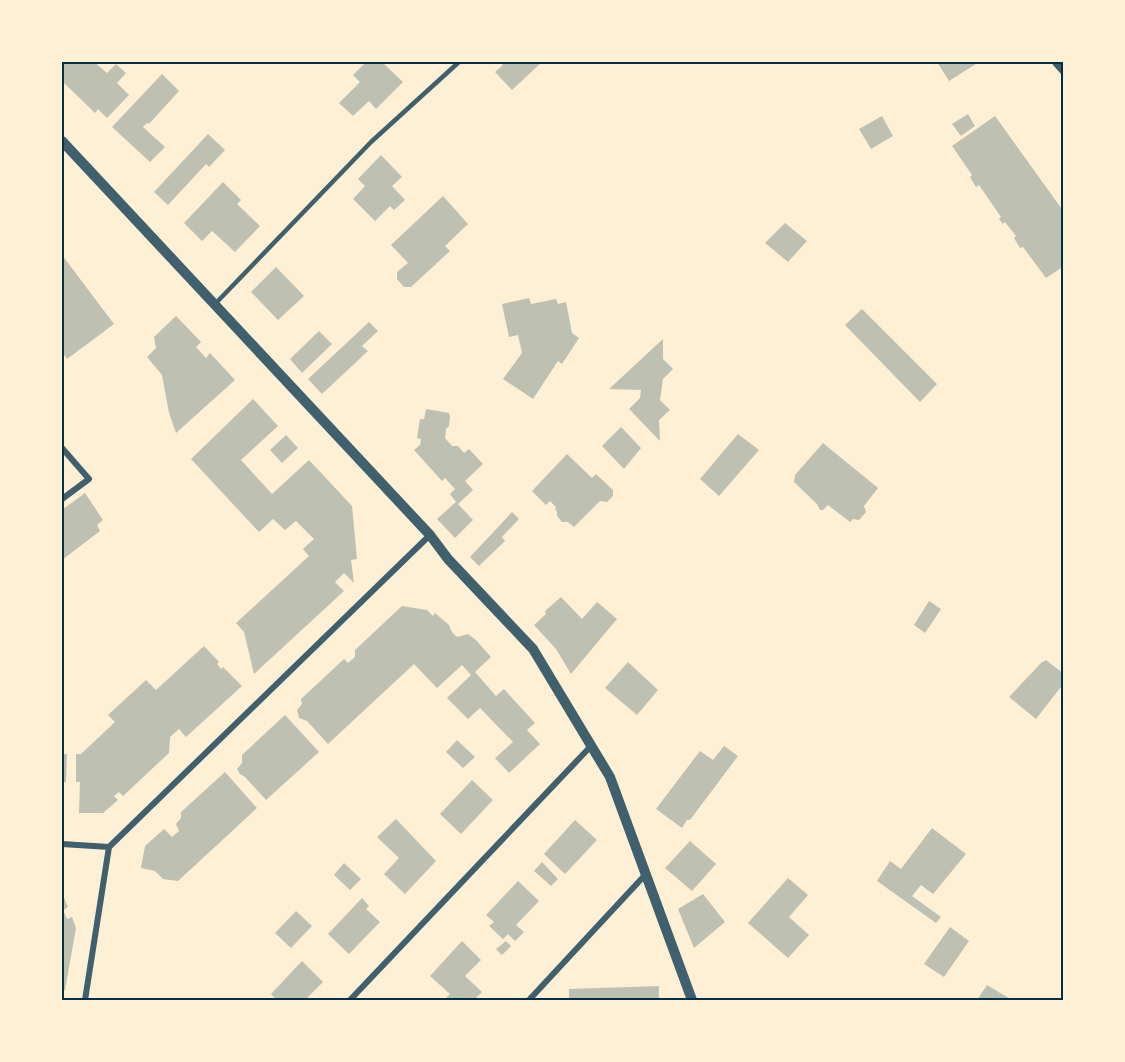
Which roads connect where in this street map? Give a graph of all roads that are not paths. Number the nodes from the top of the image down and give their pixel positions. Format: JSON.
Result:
{"nodes":[{"id":1,"x":459,"y":62,"type":"edge"},
{"id":2,"x":1058,"y":62,"type":"edge"},
{"id":3,"x":1064,"y":70,"type":"edge"},
{"id":4,"x":62,"y":141,"type":"edge"},
{"id":5,"x":215,"y":304,"type":"junction"},
{"id":6,"x":62,"y":448,"type":"edge"},
{"id":7,"x":62,"y":499,"type":"edge"},
{"id":8,"x":430,"y":535,"type":"junction"},
{"id":9,"x":591,"y":746,"type":"junction"},
{"id":10,"x":62,"y":844,"type":"edge"},
{"id":11,"x":109,"y":847,"type":"junction"},
{"id":12,"x":645,"y":875,"type":"junction"},
{"id":13,"x":85,"y":1000,"type":"edge"},
{"id":14,"x":350,"y":1000,"type":"edge"},
{"id":15,"x":529,"y":1000,"type":"edge"},
{"id":16,"x":692,"y":1000,"type":"edge"}],
"edges":[{"from":1,"to":5,"type":"lane"},
{"from":2,"to":3,"type":"street"},
{"from":4,"to":5,"type":"street"},
{"from":5,"to":8,"type":"street"},
{"from":6,"to":7,"type":"street"},
{"from":8,"to":9,"type":"street"},
{"from":8,"to":11,"type":"street"},
{"from":9,"to":12,"type":"street"},
{"from":9,"to":14,"type":"street"},
{"from":10,"to":11,"type":"street"},
{"from":11,"to":13,"type":"street"},
{"from":12,"to":15,"type":"street"},
{"from":12,"to":16,"type":"street"}]}
